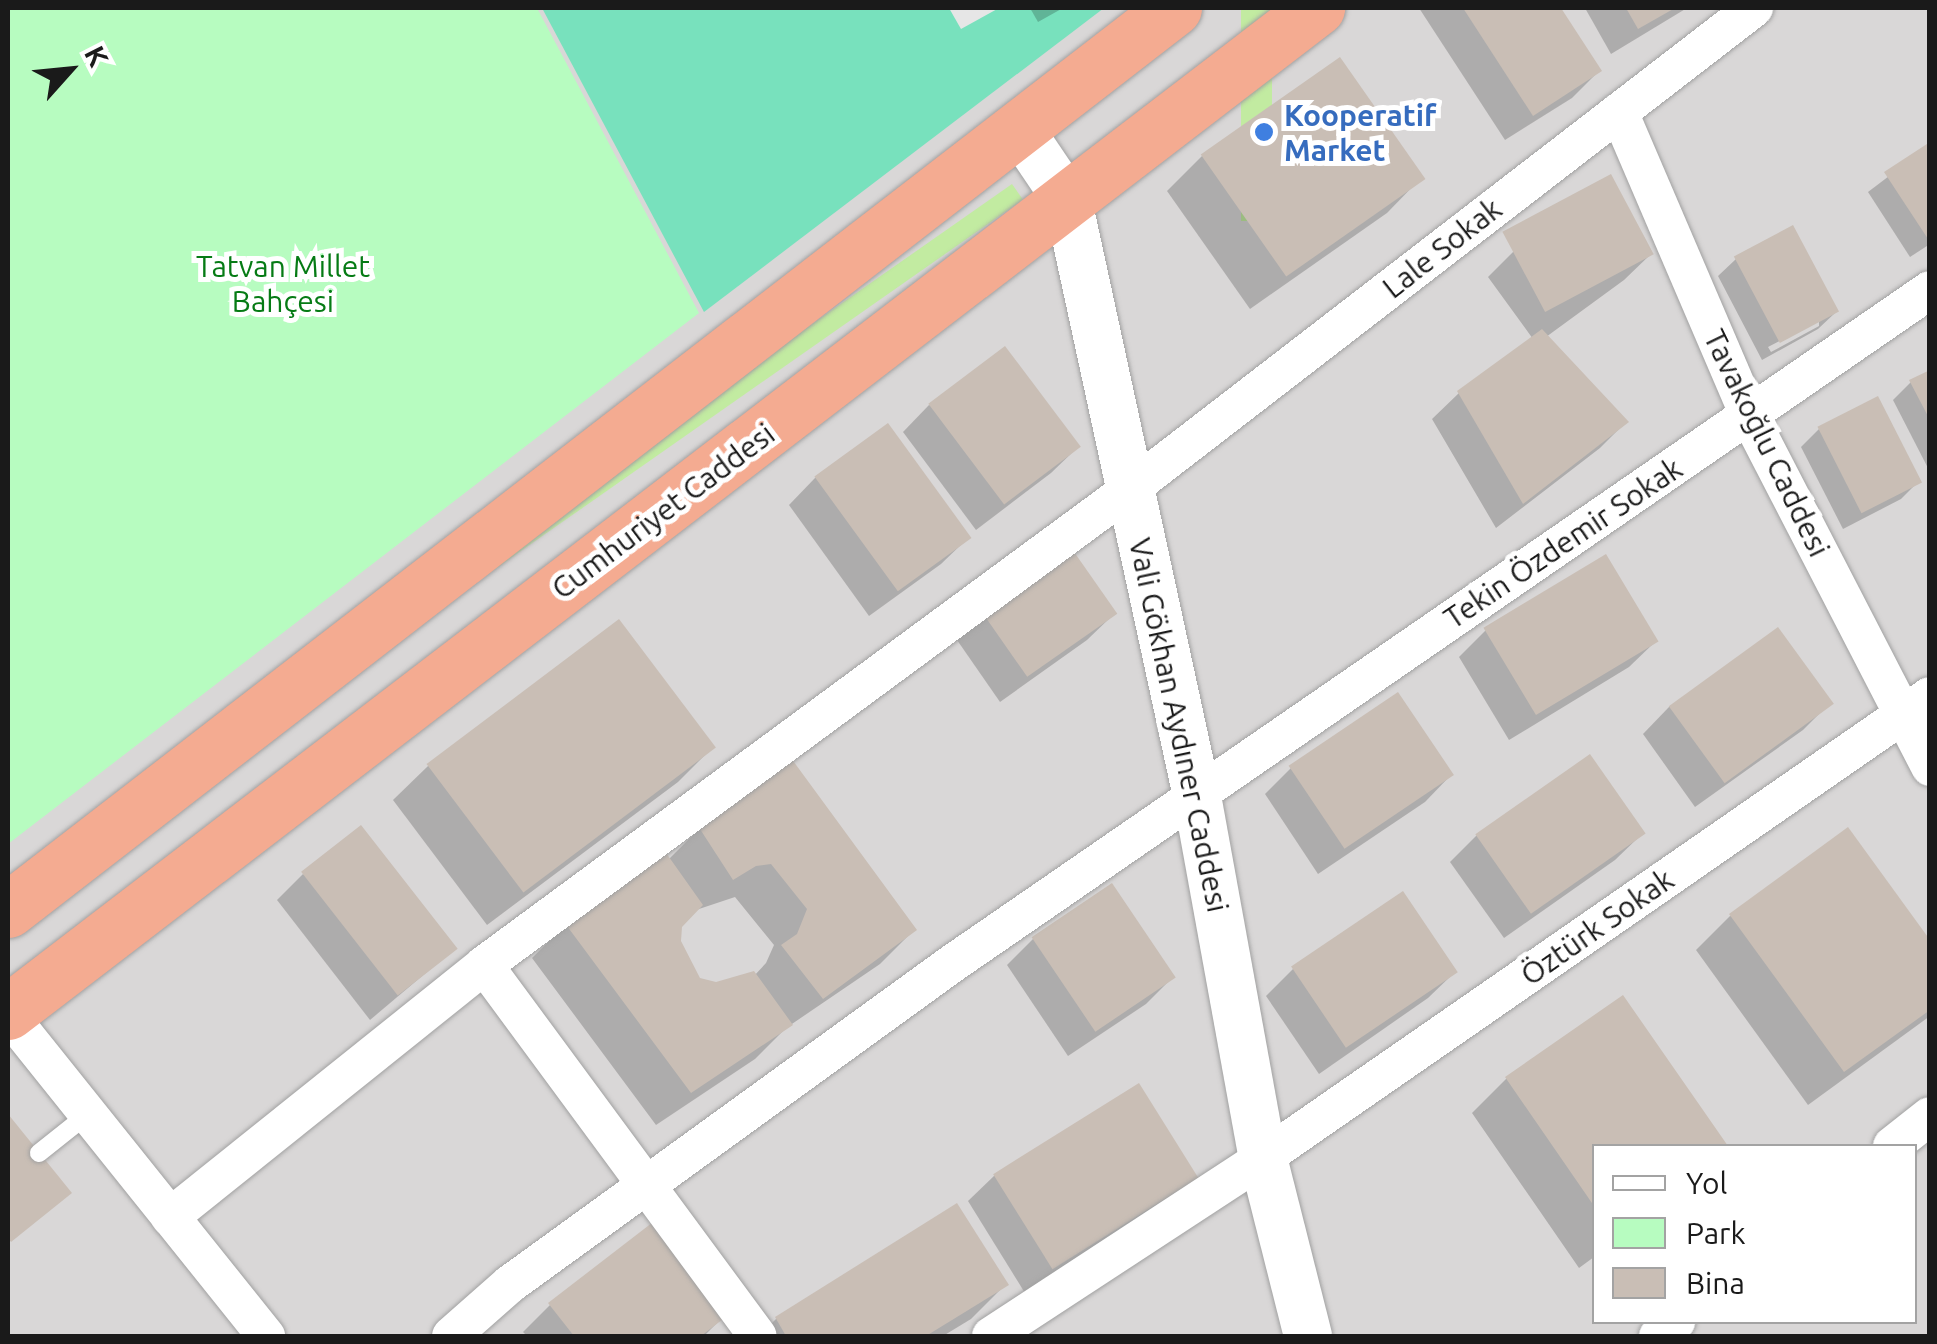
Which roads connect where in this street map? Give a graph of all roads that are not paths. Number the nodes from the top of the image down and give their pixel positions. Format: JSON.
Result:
{"nodes":[{"id":1,"x":1174,"y":8,"type":"edge"},
{"id":2,"x":1317,"y":8,"type":"edge"},
{"id":3,"x":1754,"y":8,"type":"edge"},
{"id":4,"x":1619,"y":112,"type":"junction"},
{"id":5,"x":1018,"y":127,"type":"junction"},
{"id":6,"x":1068,"y":202,"type":"junction"},
{"id":7,"x":1930,"y":290,"type":"edge"},
{"id":8,"x":1749,"y":416,"type":"junction"},
{"id":9,"x":1130,"y":488,"type":"junction"},
{"id":10,"x":1916,"y":706,"type":"edge"},
{"id":11,"x":1930,"y":766,"type":"edge"},
{"id":12,"x":1197,"y":796,"type":"junction"},
{"id":13,"x":8,"y":910,"type":"edge"},
{"id":14,"x":484,"y":965,"type":"junction"},
{"id":15,"x":8,"y":1013,"type":"edge"},
{"id":16,"x":88,"y":1114,"type":"junction"},
{"id":17,"x":1930,"y":1116,"type":"edge"},
{"id":18,"x":1895,"y":1144,"type":"edge"},
{"id":19,"x":39,"y":1153,"type":"dead end"},
{"id":20,"x":1264,"y":1158,"type":"junction"},
{"id":21,"x":648,"y":1183,"type":"junction"},
{"id":22,"x":170,"y":1217,"type":"junction"},
{"id":23,"x":266,"y":1336,"type":"edge"},
{"id":24,"x":451,"y":1336,"type":"edge"},
{"id":25,"x":758,"y":1336,"type":"edge"},
{"id":26,"x":991,"y":1336,"type":"edge"},
{"id":27,"x":1308,"y":1336,"type":"edge"}],
"edges":[{"from":1,"to":5,"type":"highway"},
{"from":2,"to":6,"type":"highway","name":"Cumhuriyet Caddesi"},
{"from":3,"to":4,"type":"street","name":"Lale Sokak"},
{"from":4,"to":8,"type":"street","name":"Tavakoğlu Caddesi"},
{"from":4,"to":9,"type":"street","name":"Lale Sokak"},
{"from":5,"to":6,"type":"street","name":"Vali Gökhan Aydıner Caddesi"},
{"from":5,"to":13,"type":"highway"},
{"from":6,"to":9,"type":"street","name":"Vali Gökhan Aydıner Caddesi"},
{"from":6,"to":15,"type":"highway","name":"Cumhuriyet Caddesi"},
{"from":7,"to":8,"type":"street","name":"Tekin Özdemir Sokak"},
{"from":8,"to":10,"type":"street","name":"Tavakoğlu Caddesi"},
{"from":8,"to":12,"type":"street","name":"Tekin Özdemir Sokak"},
{"from":9,"to":12,"type":"street","name":"Vali Gökhan Aydıner Caddesi"},
{"from":9,"to":14,"type":"street","name":"Lale Sokak"},
{"from":10,"to":11,"type":"street","name":"Tavakoğlu Caddesi"},
{"from":10,"to":20,"type":"street","name":"Öztürk Sokak"},
{"from":12,"to":20,"type":"street","name":"Vali Gökhan Aydıner Caddesi"},
{"from":12,"to":21,"type":"street","name":"Tekin Özdemir Sokak"},
{"from":14,"to":21,"type":"street"},
{"from":14,"to":22,"type":"street","name":"Lale Sokak"},
{"from":15,"to":16,"type":"street"},
{"from":16,"to":19,"type":"lane"},
{"from":16,"to":22,"type":"street"},
{"from":17,"to":18,"type":"street"},
{"from":20,"to":26,"type":"street","name":"Öztürk Sokak"},
{"from":20,"to":27,"type":"street","name":"Vali Gökhan Aydıner Caddesi"},
{"from":21,"to":24,"type":"street","name":"Tekin Özdemir Sokak"},
{"from":21,"to":25,"type":"street"},
{"from":22,"to":23,"type":"street"}]}
